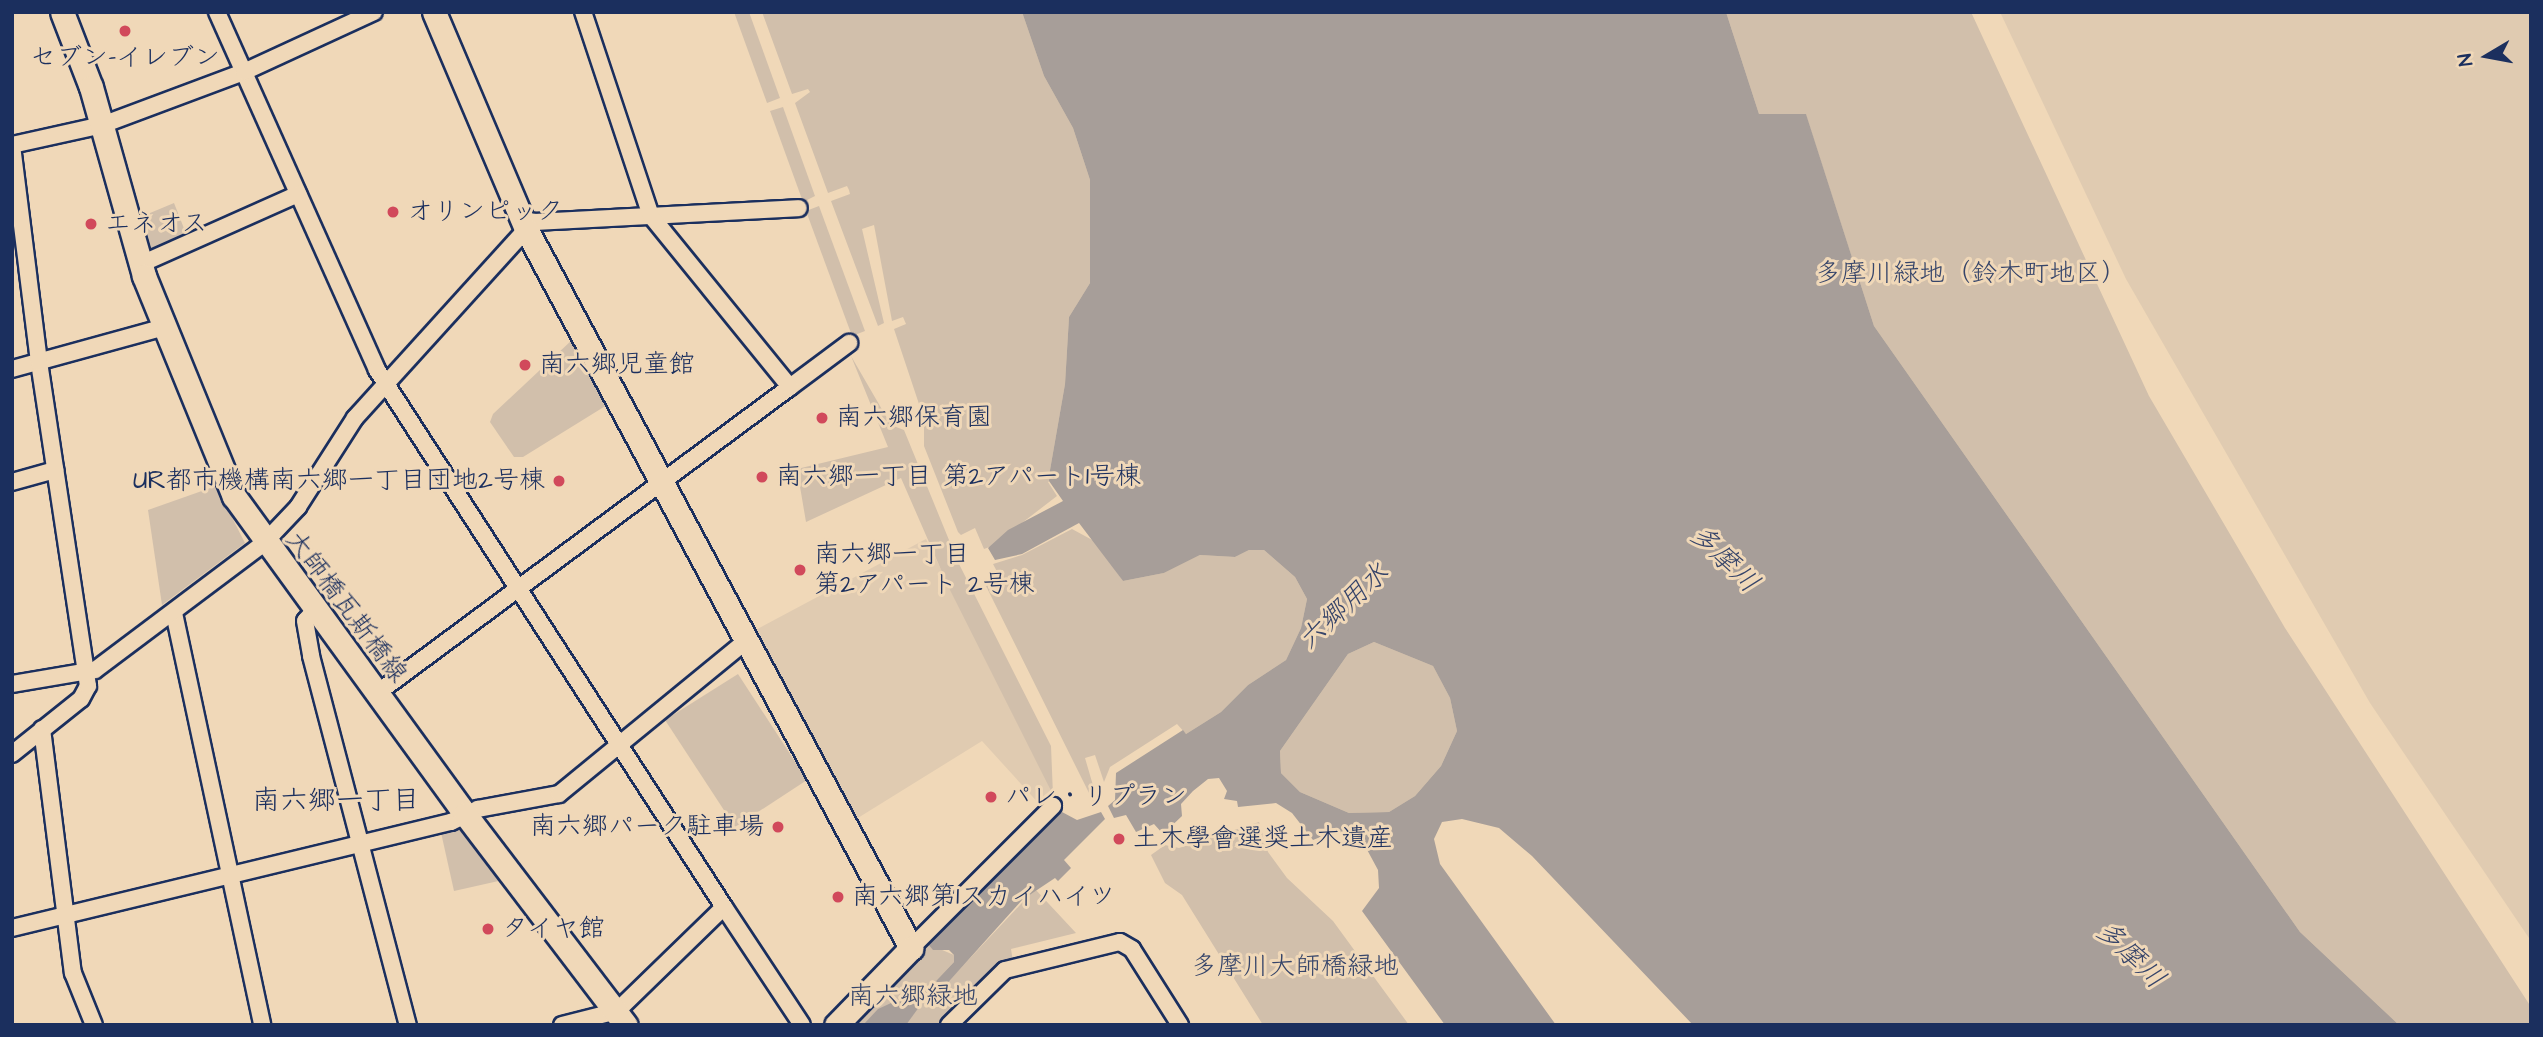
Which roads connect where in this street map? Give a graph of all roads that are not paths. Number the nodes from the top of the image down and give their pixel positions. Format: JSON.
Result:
{"nodes":[{"id":1,"x":62,"y":12,"type":"edge"},
{"id":2,"x":217,"y":12,"type":"edge"},
{"id":3,"x":374,"y":12,"type":"edge"},
{"id":4,"x":434,"y":12,"type":"edge"},
{"id":5,"x":583,"y":12,"type":"edge"},
{"id":6,"x":244,"y":72,"type":"junction"},
{"id":7,"x":102,"y":125,"type":"junction"},
{"id":8,"x":12,"y":145,"type":"edge"},
{"id":9,"x":298,"y":194,"type":"junction"},
{"id":10,"x":799,"y":208,"type":"dead end"},
{"id":11,"x":651,"y":216,"type":"junction"},
{"id":12,"x":526,"y":229,"type":"junction"},
{"id":13,"x":141,"y":264,"type":"junction"},
{"id":14,"x":164,"y":327,"type":"junction"},
{"id":15,"x":849,"y":343,"type":"dead end"},
{"id":16,"x":39,"y":362,"type":"junction"},
{"id":17,"x":12,"y":369,"type":"edge"},
{"id":18,"x":386,"y":384,"type":"junction"},
{"id":19,"x":790,"y":387,"type":"junction"},
{"id":20,"x":55,"y":470,"type":"junction"},
{"id":21,"x":12,"y":482,"type":"edge"},
{"id":22,"x":661,"y":484,"type":"junction"},
{"id":23,"x":264,"y":543,"type":"junction"},
{"id":24,"x":520,"y":587,"type":"junction"},
{"id":25,"x":314,"y":611,"type":"junction"},
{"id":26,"x":174,"y":613,"type":"junction"},
{"id":27,"x":747,"y":640,"type":"junction"},
{"id":28,"x":84,"y":671,"type":"junction"},
{"id":29,"x":12,"y":684,"type":"edge"},
{"id":30,"x":376,"y":695,"type":"junction"},
{"id":31,"x":42,"y":729,"type":"junction"},
{"id":32,"x":619,"y":744,"type":"junction"},
{"id":33,"x":12,"y":754,"type":"edge"},
{"id":34,"x":1053,"y":806,"type":"dead end"},
{"id":35,"x":465,"y":814,"type":"junction"},
{"id":36,"x":358,"y":843,"type":"junction"},
{"id":37,"x":227,"y":874,"type":"junction"},
{"id":38,"x":724,"y":907,"type":"junction"},
{"id":39,"x":65,"y":915,"type":"junction"},
{"id":40,"x":12,"y":928,"type":"edge"},
{"id":41,"x":911,"y":948,"type":"junction"},
{"id":42,"x":621,"y":1018,"type":"edge"},
{"id":43,"x":94,"y":1025,"type":"edge"},
{"id":44,"x":262,"y":1025,"type":"edge"},
{"id":45,"x":408,"y":1025,"type":"edge"},
{"id":46,"x":562,"y":1025,"type":"edge"},
{"id":47,"x":802,"y":1025,"type":"edge"},
{"id":48,"x":836,"y":1025,"type":"edge"},
{"id":49,"x":949,"y":1025,"type":"edge"},
{"id":50,"x":1180,"y":1025,"type":"edge"}],
"edges":[{"from":1,"to":7,"type":"street","name":"大師橋瓦斯橋線"},
{"from":2,"to":6,"type":"street"},
{"from":3,"to":6,"type":"street"},
{"from":4,"to":12,"type":"street"},
{"from":5,"to":11,"type":"street"},
{"from":6,"to":7,"type":"street"},
{"from":6,"to":9,"type":"street"},
{"from":7,"to":8,"type":"street"},
{"from":7,"to":13,"type":"street","name":"大師橋瓦斯橋線"},
{"from":8,"to":16,"type":"street"},
{"from":9,"to":13,"type":"street"},
{"from":9,"to":18,"type":"street"},
{"from":10,"to":11,"type":"street"},
{"from":11,"to":12,"type":"street"},
{"from":11,"to":19,"type":"street"},
{"from":12,"to":18,"type":"street"},
{"from":12,"to":22,"type":"street"},
{"from":13,"to":14,"type":"street","name":"大師橋瓦斯橋線"},
{"from":14,"to":16,"type":"street"},
{"from":14,"to":23,"type":"street","name":"大師橋瓦斯橋線"},
{"from":15,"to":19,"type":"street"},
{"from":16,"to":17,"type":"street"},
{"from":16,"to":20,"type":"street"},
{"from":18,"to":23,"type":"street"},
{"from":18,"to":24,"type":"street"},
{"from":19,"to":22,"type":"street"},
{"from":20,"to":21,"type":"street"},
{"from":20,"to":28,"type":"street"},
{"from":22,"to":24,"type":"street"},
{"from":22,"to":27,"type":"street"},
{"from":23,"to":25,"type":"street","name":"大師橋瓦斯橋線"},
{"from":23,"to":26,"type":"street"},
{"from":24,"to":30,"type":"street"},
{"from":24,"to":32,"type":"street"},
{"from":25,"to":30,"type":"street","name":"大師橋瓦斯橋線"},
{"from":25,"to":36,"type":"street"},
{"from":26,"to":28,"type":"street"},
{"from":26,"to":37,"type":"street"},
{"from":27,"to":32,"type":"street"},
{"from":27,"to":41,"type":"street"},
{"from":28,"to":29,"type":"street"},
{"from":28,"to":31,"type":"street"},
{"from":30,"to":35,"type":"street","name":"大師橋瓦斯橋線"},
{"from":31,"to":33,"type":"street"},
{"from":31,"to":39,"type":"street"},
{"from":32,"to":35,"type":"street"},
{"from":32,"to":38,"type":"street"},
{"from":34,"to":41,"type":"street"},
{"from":35,"to":36,"type":"street"},
{"from":35,"to":42,"type":"street","name":"大師橋瓦斯橋線"},
{"from":36,"to":37,"type":"street"},
{"from":36,"to":45,"type":"street"},
{"from":37,"to":39,"type":"street"},
{"from":37,"to":44,"type":"street"},
{"from":38,"to":42,"type":"street"},
{"from":38,"to":47,"type":"street"},
{"from":39,"to":40,"type":"street"},
{"from":39,"to":43,"type":"street"},
{"from":41,"to":48,"type":"street"},
{"from":42,"to":46,"type":"street"},
{"from":49,"to":50,"type":"street"}]}
